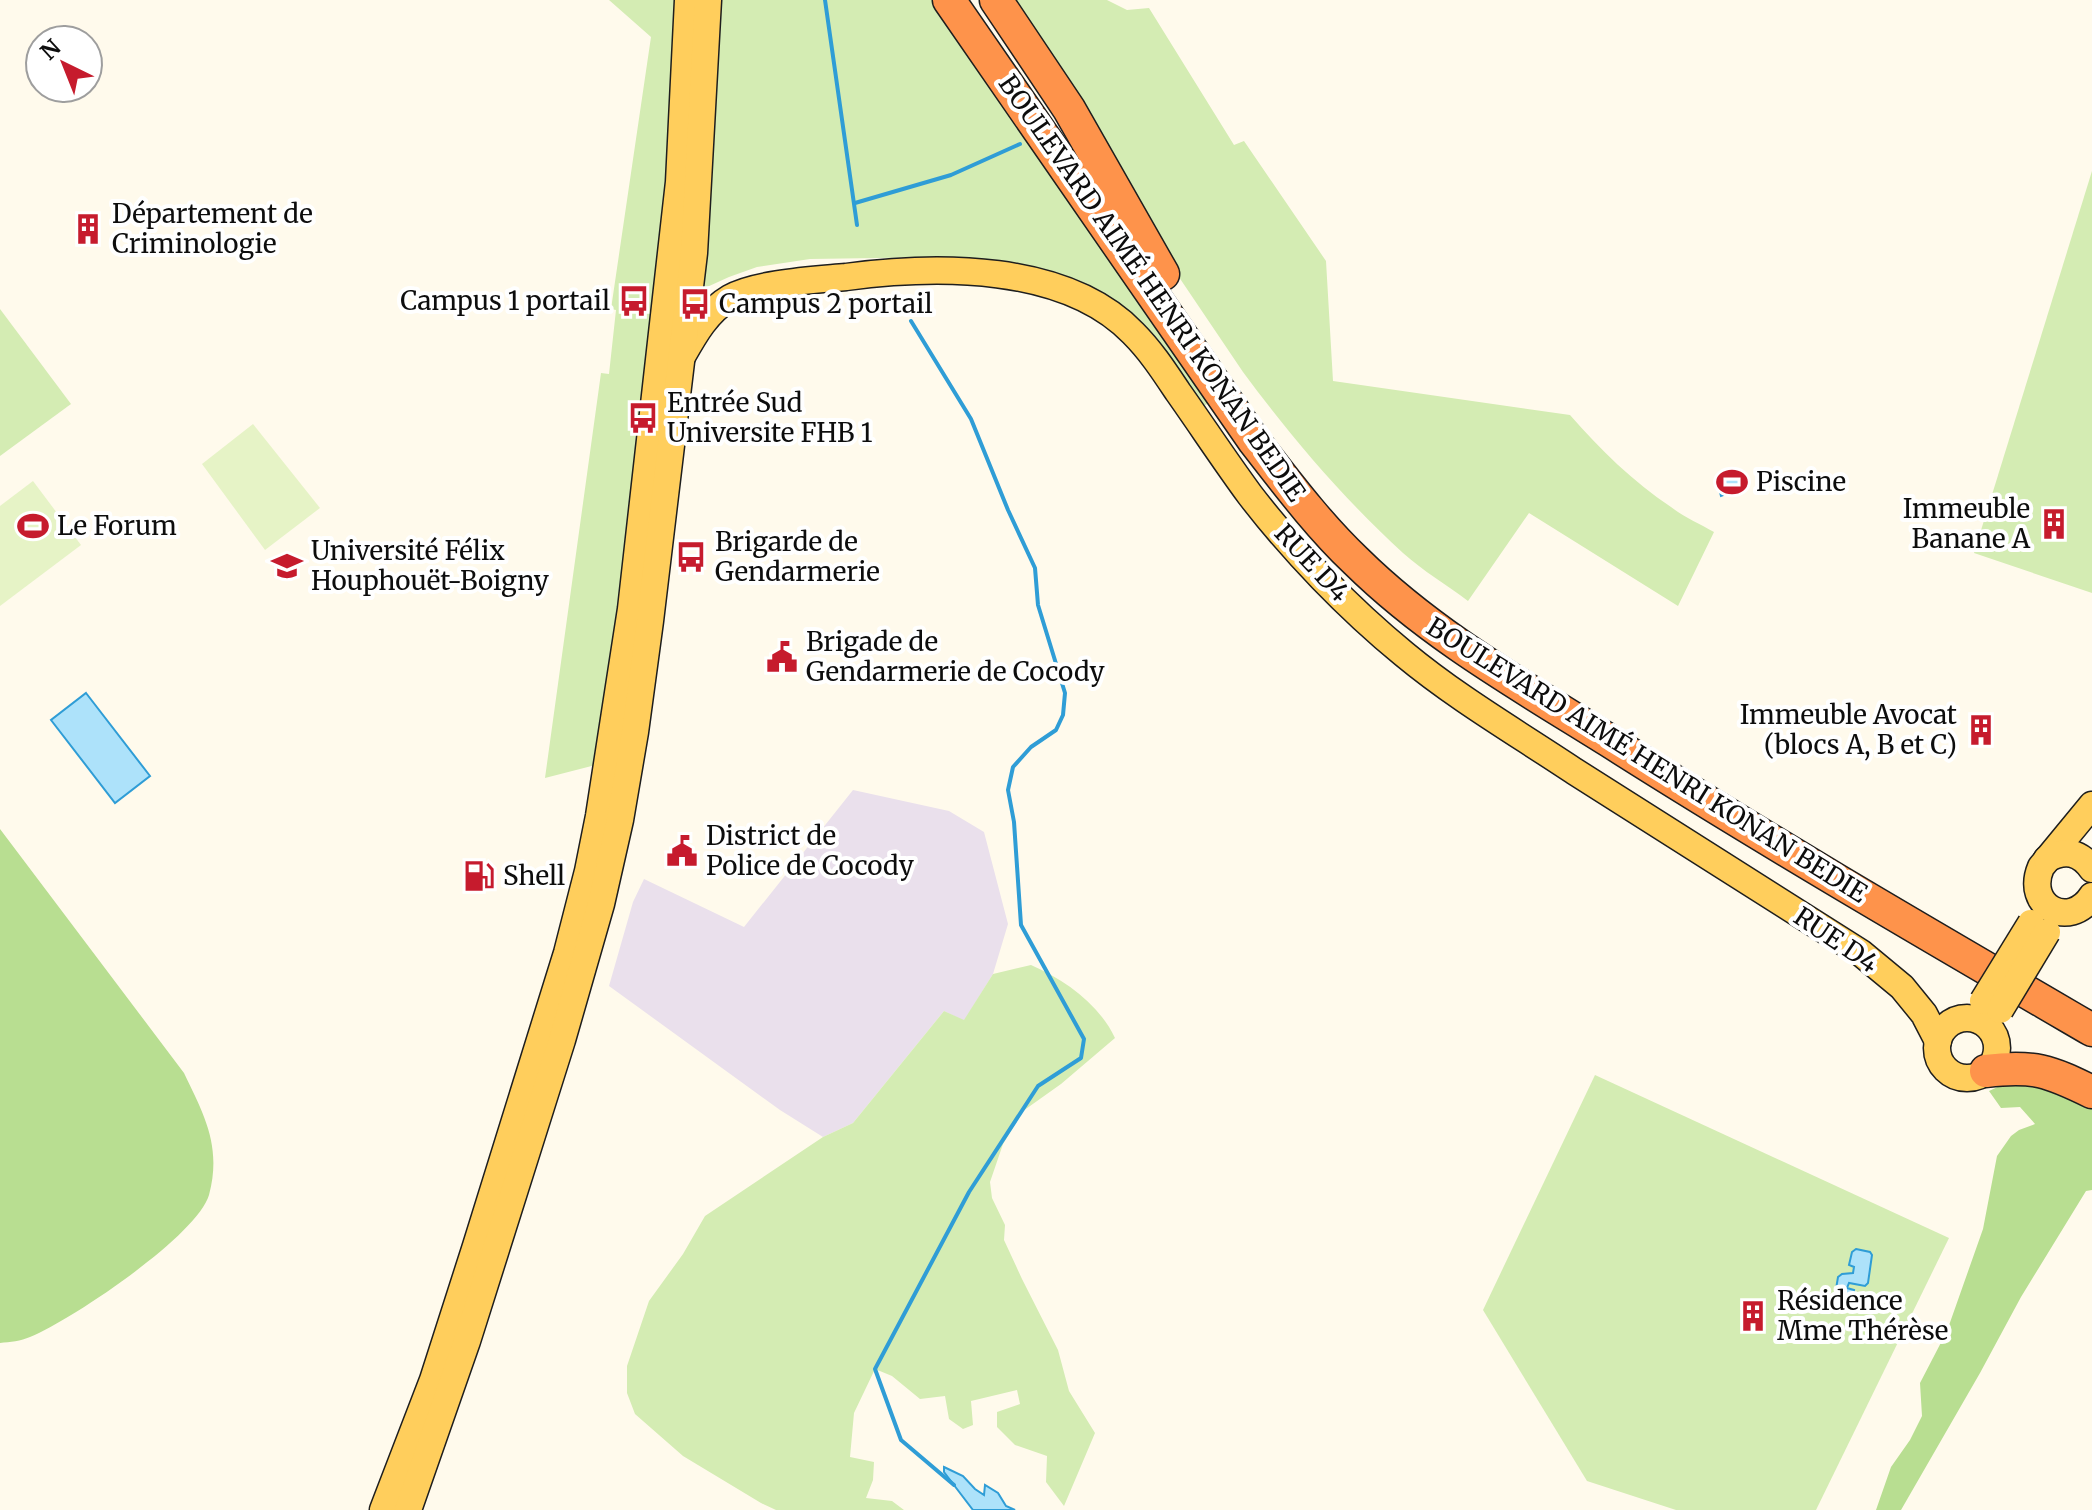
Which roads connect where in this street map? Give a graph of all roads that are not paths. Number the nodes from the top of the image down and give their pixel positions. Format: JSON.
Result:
{"nodes":[{"id":1,"x":688,"y":0,"type":"edge"},
{"id":2,"x":708,"y":0,"type":"edge"},
{"id":3,"x":949,"y":0,"type":"edge"},
{"id":4,"x":973,"y":0,"type":"edge"},
{"id":5,"x":996,"y":0,"type":"edge"},
{"id":6,"x":1163,"y":274,"type":"junction"},
{"id":7,"x":680,"y":360,"type":"junction"},
{"id":8,"x":2092,"y":805,"type":"edge"},
{"id":9,"x":2047,"y":859,"type":"junction"},
{"id":10,"x":2092,"y":869,"type":"edge"},
{"id":11,"x":2092,"y":896,"type":"edge"},
{"id":12,"x":2061,"y":919,"type":"edge"},
{"id":13,"x":2092,"y":1004,"type":"edge"},
{"id":14,"x":1986,"y":1016,"type":"junction"},
{"id":15,"x":2092,"y":1030,"type":"edge"},
{"id":16,"x":1938,"y":1041,"type":"junction"},
{"id":17,"x":1986,"y":1071,"type":"junction"},
{"id":18,"x":2092,"y":1092,"type":"edge"},
{"id":19,"x":383,"y":1510,"type":"edge"},
{"id":20,"x":408,"y":1510,"type":"edge"}],
"edges":[{"from":1,"to":19,"type":"main road"},
{"from":2,"to":7,"type":"main road"},
{"from":3,"to":15,"type":"highway","name":"BOULEVARD AIMÉ HENRI KONAN BEDIE"},
{"from":4,"to":6,"type":"highway","name":"BOULEVARD AIMÉ HENRI KONAN BEDIE"},
{"from":5,"to":6,"type":"highway"},
{"from":6,"to":13,"type":"highway","name":"BOULEVARD AIMÉ HENRI KONAN BEDIE"},
{"from":7,"to":16,"type":"main road","name":"RUE D4"},
{"from":7,"to":20,"type":"main road"},
{"from":8,"to":9,"type":"main road"},
{"from":9,"to":10,"type":"main road"},
{"from":9,"to":12,"type":"main road"},
{"from":11,"to":12,"type":"main road"},
{"from":12,"to":14,"type":"main road","bridge":true},
{"from":14,"to":16,"type":"main road"},
{"from":14,"to":17,"type":"main road"},
{"from":16,"to":17,"type":"main road","name":"RUE D4"},
{"from":17,"to":18,"type":"highway"}]}
